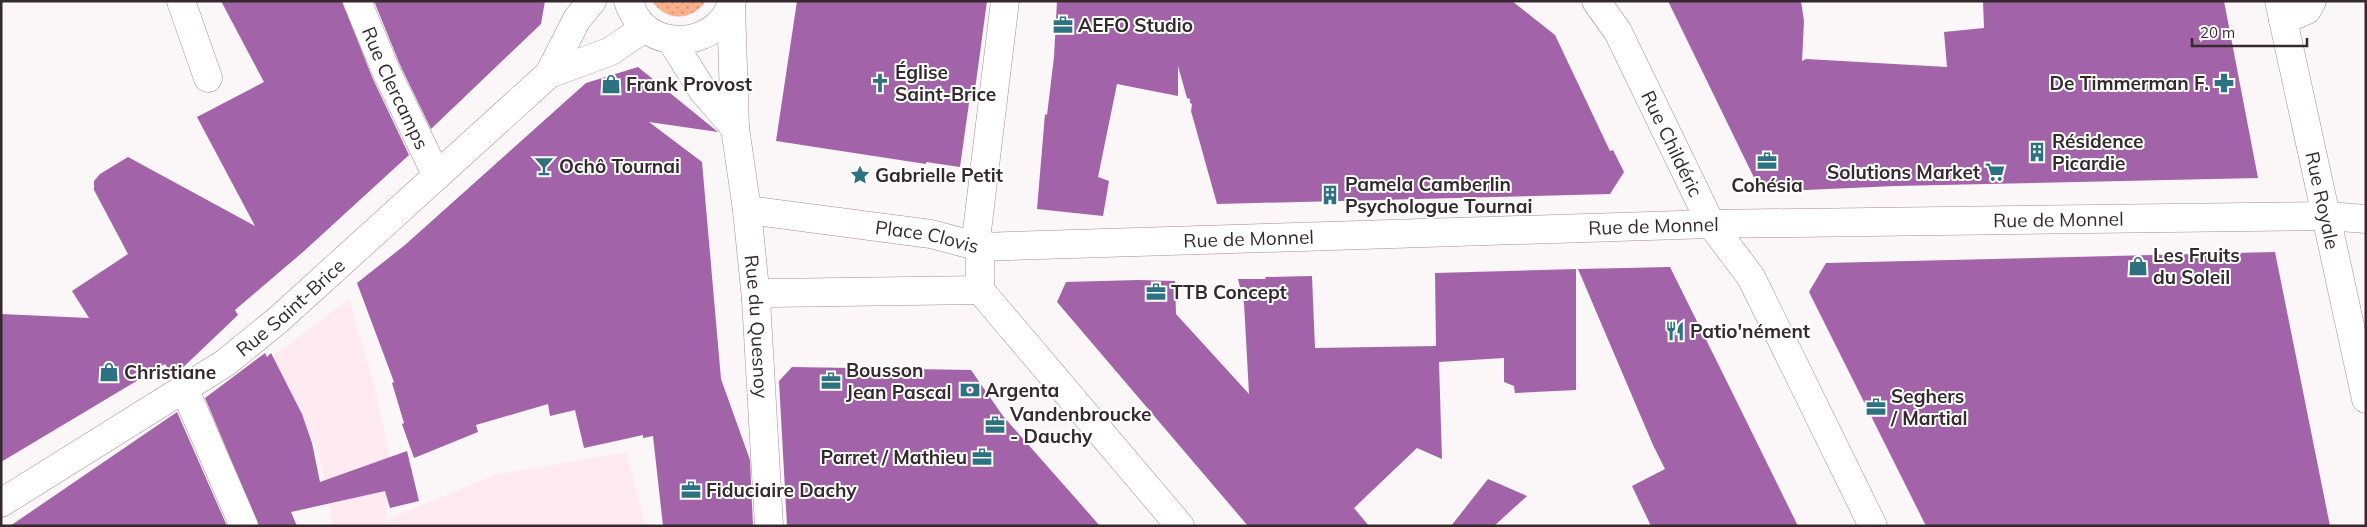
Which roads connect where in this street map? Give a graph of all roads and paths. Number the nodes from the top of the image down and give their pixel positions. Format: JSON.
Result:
{"nodes":[{"id":1,"x":181,"y":1,"type":"edge"},
{"id":2,"x":357,"y":1,"type":"edge"},
{"id":3,"x":592,"y":1,"type":"edge"},
{"id":4,"x":628,"y":1,"type":"edge"},
{"id":5,"x":1005,"y":1,"type":"edge"},
{"id":6,"x":1596,"y":1,"type":"edge"},
{"id":7,"x":2312,"y":1,"type":"edge"},
{"id":8,"x":731,"y":4,"type":"edge"},
{"id":9,"x":2281,"y":10,"type":"edge"},
{"id":10,"x":645,"y":28,"type":"junction"},
{"id":11,"x":671,"y":40,"type":"junction"},
{"id":12,"x":549,"y":74,"type":"junction"},
{"id":13,"x":208,"y":78,"type":"dead end"},
{"id":14,"x":735,"y":128,"type":"junction"},
{"id":15,"x":436,"y":174,"type":"junction"},
{"id":16,"x":747,"y":210,"type":"junction"},
{"id":17,"x":2327,"y":216,"type":"junction"},
{"id":18,"x":2366,"y":219,"type":"edge"},
{"id":19,"x":1711,"y":224,"type":"junction"},
{"id":20,"x":980,"y":247,"type":"junction"},
{"id":21,"x":980,"y":290,"type":"junction"},
{"id":22,"x":756,"y":299,"type":"junction"},
{"id":23,"x":184,"y":388,"type":"junction"},
{"id":24,"x":2366,"y":399,"type":"edge"},
{"id":25,"x":1,"y":503,"type":"edge"},
{"id":26,"x":244,"y":526,"type":"edge"},
{"id":27,"x":769,"y":526,"type":"edge"},
{"id":28,"x":1180,"y":526,"type":"edge"},
{"id":29,"x":1873,"y":526,"type":"edge"}],
"edges":[{"from":1,"to":13,"type":"street"},
{"from":2,"to":15,"type":"street","name":"Rue Clercamps"},
{"from":3,"to":12,"type":"street","name":"Rue Saint-Brice"},
{"from":4,"to":10,"type":"street"},
{"from":5,"to":20,"type":"street","name":"Place Clovis"},
{"from":6,"to":19,"type":"street","name":"Rue Childéric"},
{"from":7,"to":9,"type":"street"},
{"from":8,"to":11,"type":"street"},
{"from":8,"to":14,"type":"street","name":"Rue du Quesnoy"},
{"from":9,"to":17,"type":"street","name":"Rue Royale"},
{"from":10,"to":11,"type":"street"},
{"from":10,"to":12,"type":"street","name":"Rue Saint-Brice"},
{"from":11,"to":14,"type":"street"},
{"from":12,"to":15,"type":"street","name":"Rue Saint-Brice"},
{"from":14,"to":16,"type":"street","name":"Rue du Quesnoy"},
{"from":15,"to":23,"type":"street","name":"Rue Saint-Brice"},
{"from":16,"to":20,"type":"street","name":"Place Clovis"},
{"from":16,"to":22,"type":"street","name":"Rue du Quesnoy"},
{"from":17,"to":18,"type":"street","name":"Rue de Monnel"},
{"from":17,"to":19,"type":"street","name":"Rue de Monnel"},
{"from":17,"to":24,"type":"street","name":"Rue Royale"},
{"from":19,"to":20,"type":"street","name":"Rue de Monnel"},
{"from":19,"to":29,"type":"street","name":"Rue Childéric"},
{"from":20,"to":21,"type":"street"},
{"from":21,"to":22,"type":"street"},
{"from":21,"to":28,"type":"street"},
{"from":22,"to":27,"type":"street","name":"Rue du Quesnoy"},
{"from":23,"to":25,"type":"street","name":"Rue Saint-Brice"},
{"from":23,"to":26,"type":"street"}]}
